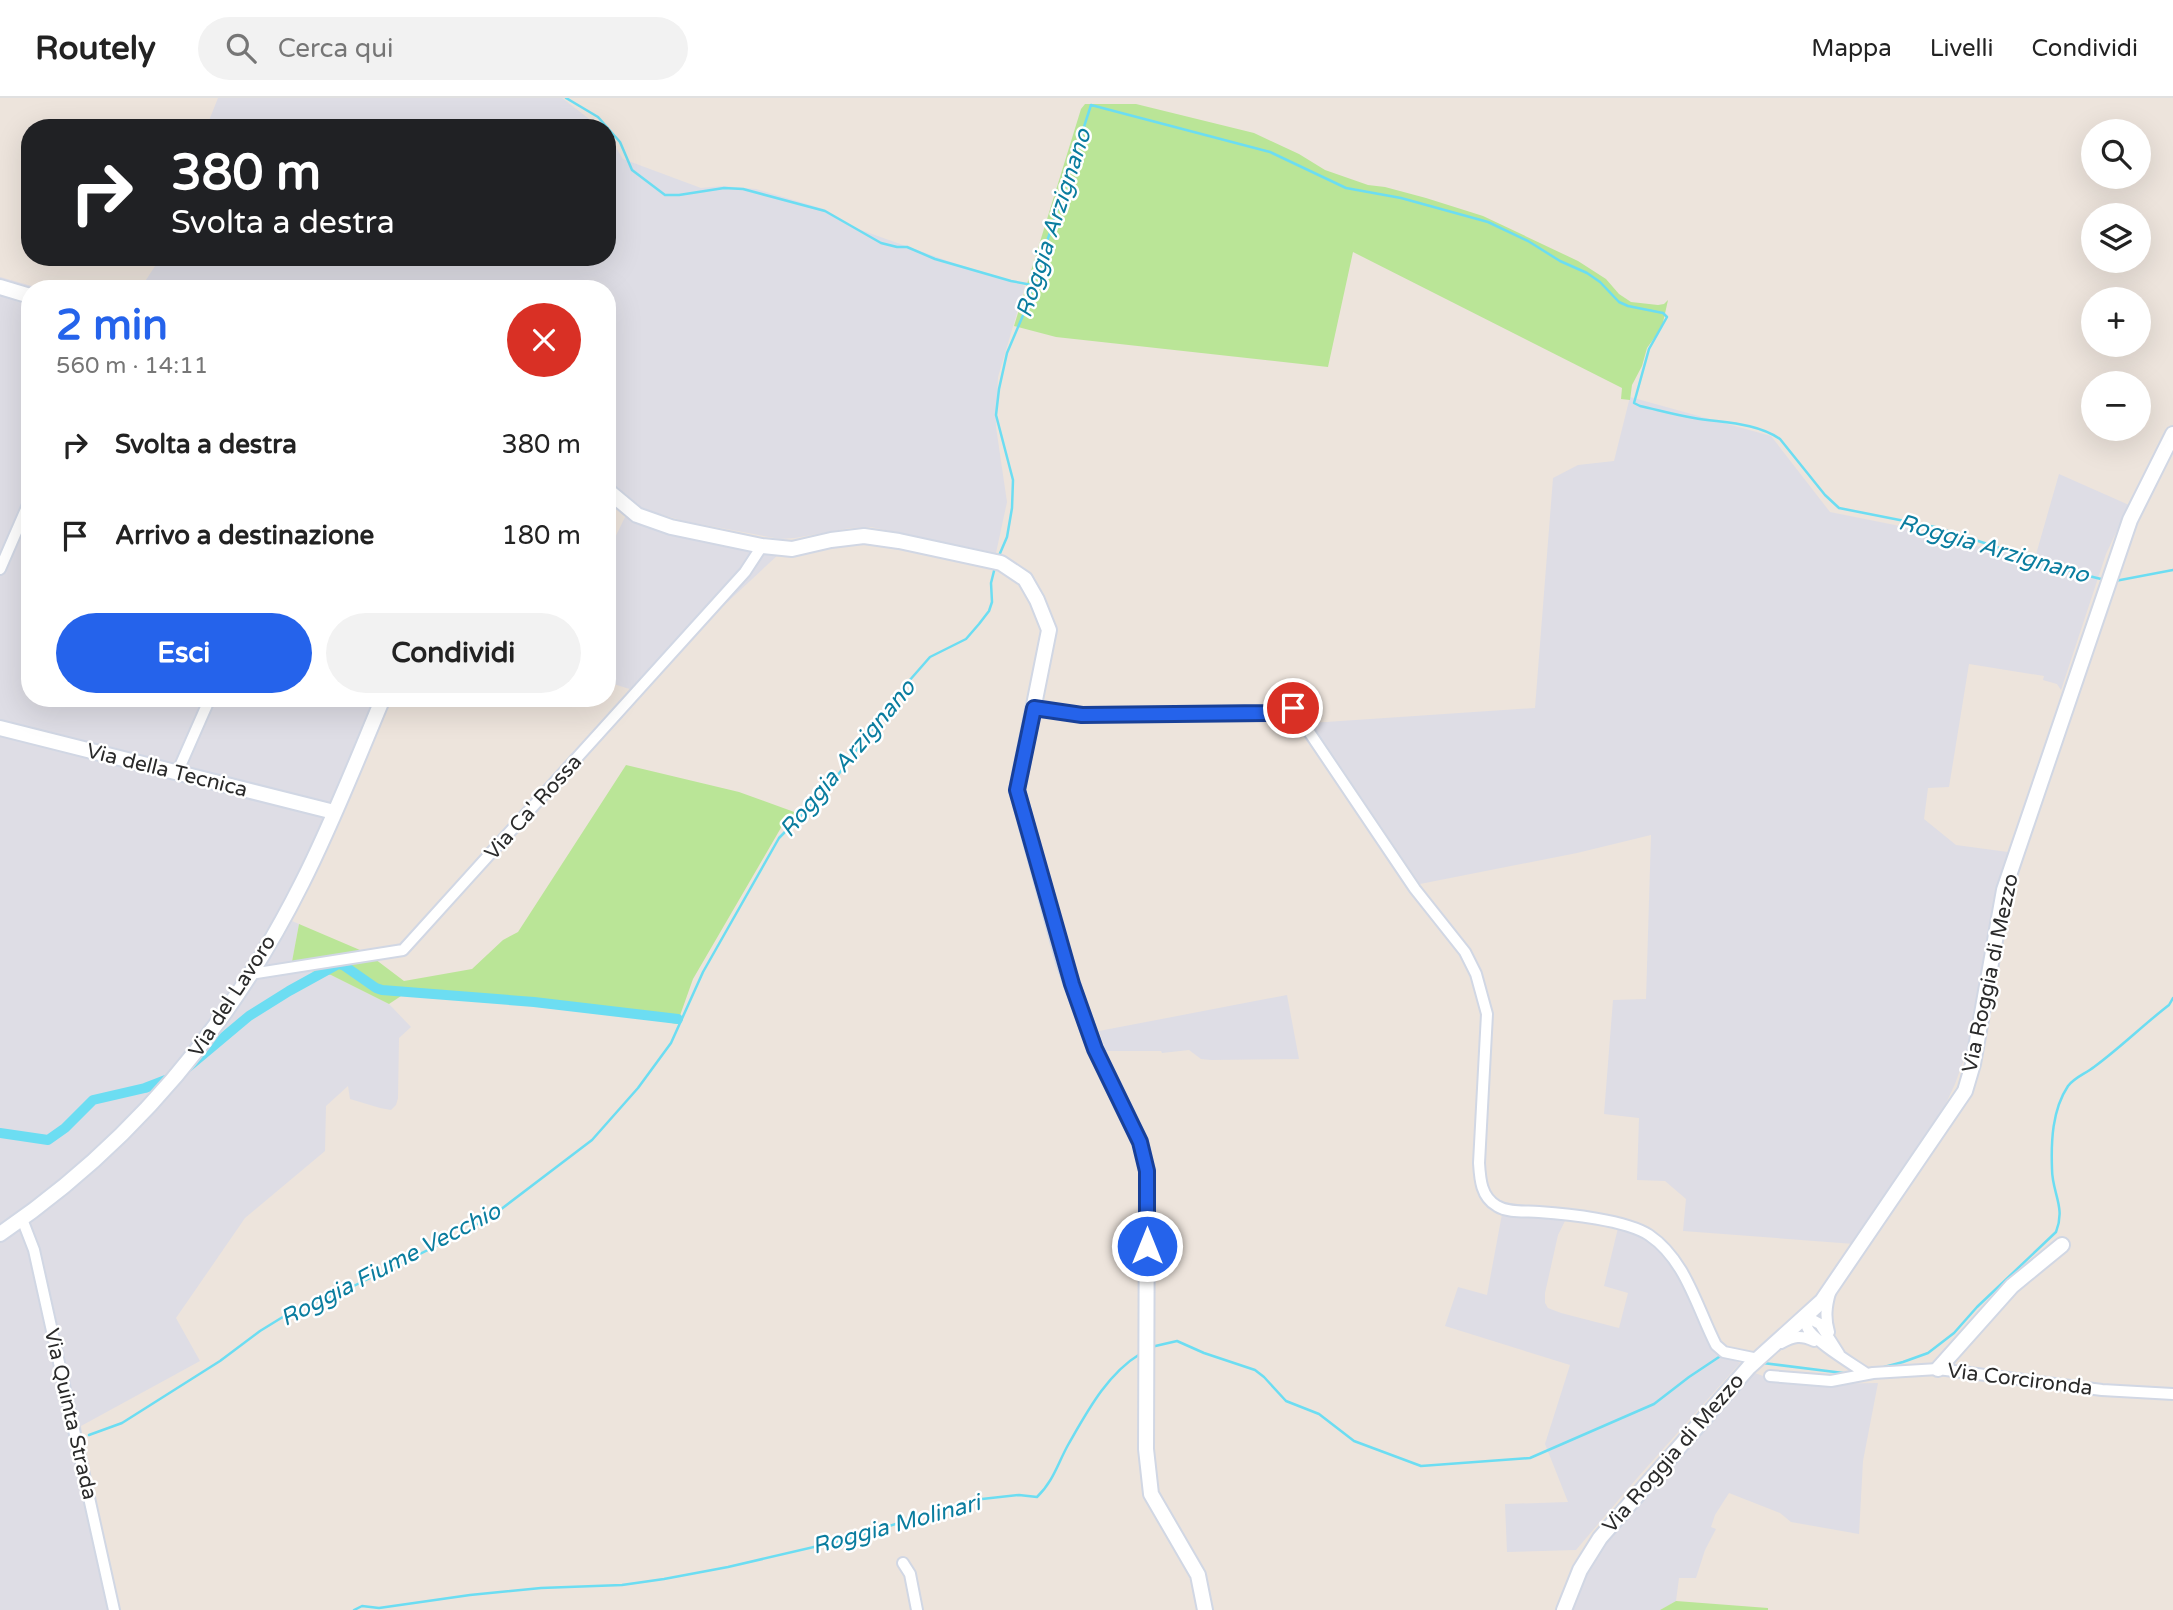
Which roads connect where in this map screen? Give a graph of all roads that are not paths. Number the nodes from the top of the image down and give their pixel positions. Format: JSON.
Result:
{"nodes":[{"id":1,"x":0,"y":287,"type":"edge"},
{"id":2,"x":21,"y":293,"type":"edge"},
{"id":3,"x":2173,"y":434,"type":"edge"},
{"id":4,"x":616,"y":498,"type":"edge"},
{"id":5,"x":21,"y":521,"type":"edge"},
{"id":6,"x":762,"y":546,"type":"junction"},
{"id":7,"x":0,"y":569,"type":"edge"},
{"id":8,"x":206,"y":707,"type":"edge"},
{"id":9,"x":379,"y":707,"type":"edge"},
{"id":10,"x":1034,"y":708,"type":"junction"},
{"id":11,"x":0,"y":728,"type":"edge"},
{"id":12,"x":177,"y":773,"type":"junction"},
{"id":13,"x":334,"y":812,"type":"junction"},
{"id":14,"x":251,"y":974,"type":"junction"},
{"id":15,"x":22,"y":1219,"type":"junction"},
{"id":16,"x":0,"y":1234,"type":"edge"},
{"id":17,"x":2062,"y":1245,"type":"dead end"},
{"id":18,"x":1832,"y":1285,"type":"junction"},
{"id":19,"x":1805,"y":1316,"type":"junction"},
{"id":20,"x":1839,"y":1354,"type":"junction"},
{"id":21,"x":1758,"y":1359,"type":"junction"},
{"id":22,"x":1938,"y":1369,"type":"junction"},
{"id":23,"x":1867,"y":1374,"type":"junction"},
{"id":24,"x":1770,"y":1376,"type":"dead end"},
{"id":25,"x":2173,"y":1394,"type":"edge"},
{"id":26,"x":903,"y":1563,"type":"dead end"},
{"id":27,"x":114,"y":1610,"type":"edge"},
{"id":28,"x":917,"y":1610,"type":"edge"},
{"id":29,"x":1205,"y":1610,"type":"edge"},
{"id":30,"x":1564,"y":1610,"type":"edge"}],
"edges":[{"from":1,"to":2,"type":"street"},
{"from":3,"to":18,"type":"street","name":"Via Roggia di Mezzo"},
{"from":4,"to":6,"type":"street"},
{"from":5,"to":7,"type":"street"},
{"from":6,"to":10,"type":"street"},
{"from":6,"to":14,"type":"street","name":"Via Ca' Rossa"},
{"from":8,"to":12,"type":"street"},
{"from":9,"to":13,"type":"street","name":"Via del Lavoro"},
{"from":10,"to":21,"type":"street"},
{"from":10,"to":29,"type":"street"},
{"from":11,"to":12,"type":"street","name":"Via della Tecnica"},
{"from":12,"to":13,"type":"street","name":"Via della Tecnica"},
{"from":13,"to":14,"type":"street","name":"Via del Lavoro"},
{"from":14,"to":15,"type":"street","name":"Via del Lavoro"},
{"from":15,"to":16,"type":"street","name":"Via del Lavoro"},
{"from":15,"to":27,"type":"street","name":"Via Quinta Strada"},
{"from":17,"to":22,"type":"street"},
{"from":18,"to":19,"type":"street","name":"Via Roggia di Mezzo"},
{"from":18,"to":20,"type":"street"},
{"from":19,"to":20,"type":"street"},
{"from":19,"to":21,"type":"street","name":"Via Roggia di Mezzo"},
{"from":20,"to":21,"type":"street"},
{"from":20,"to":23,"type":"street"},
{"from":21,"to":30,"type":"street","name":"Via Roggia di Mezzo"},
{"from":22,"to":23,"type":"street","name":"Via Corcironda"},
{"from":22,"to":25,"type":"street","name":"Via Corcironda"},
{"from":23,"to":24,"type":"street","name":"Via Corcironda"},
{"from":26,"to":28,"type":"street"}]}
